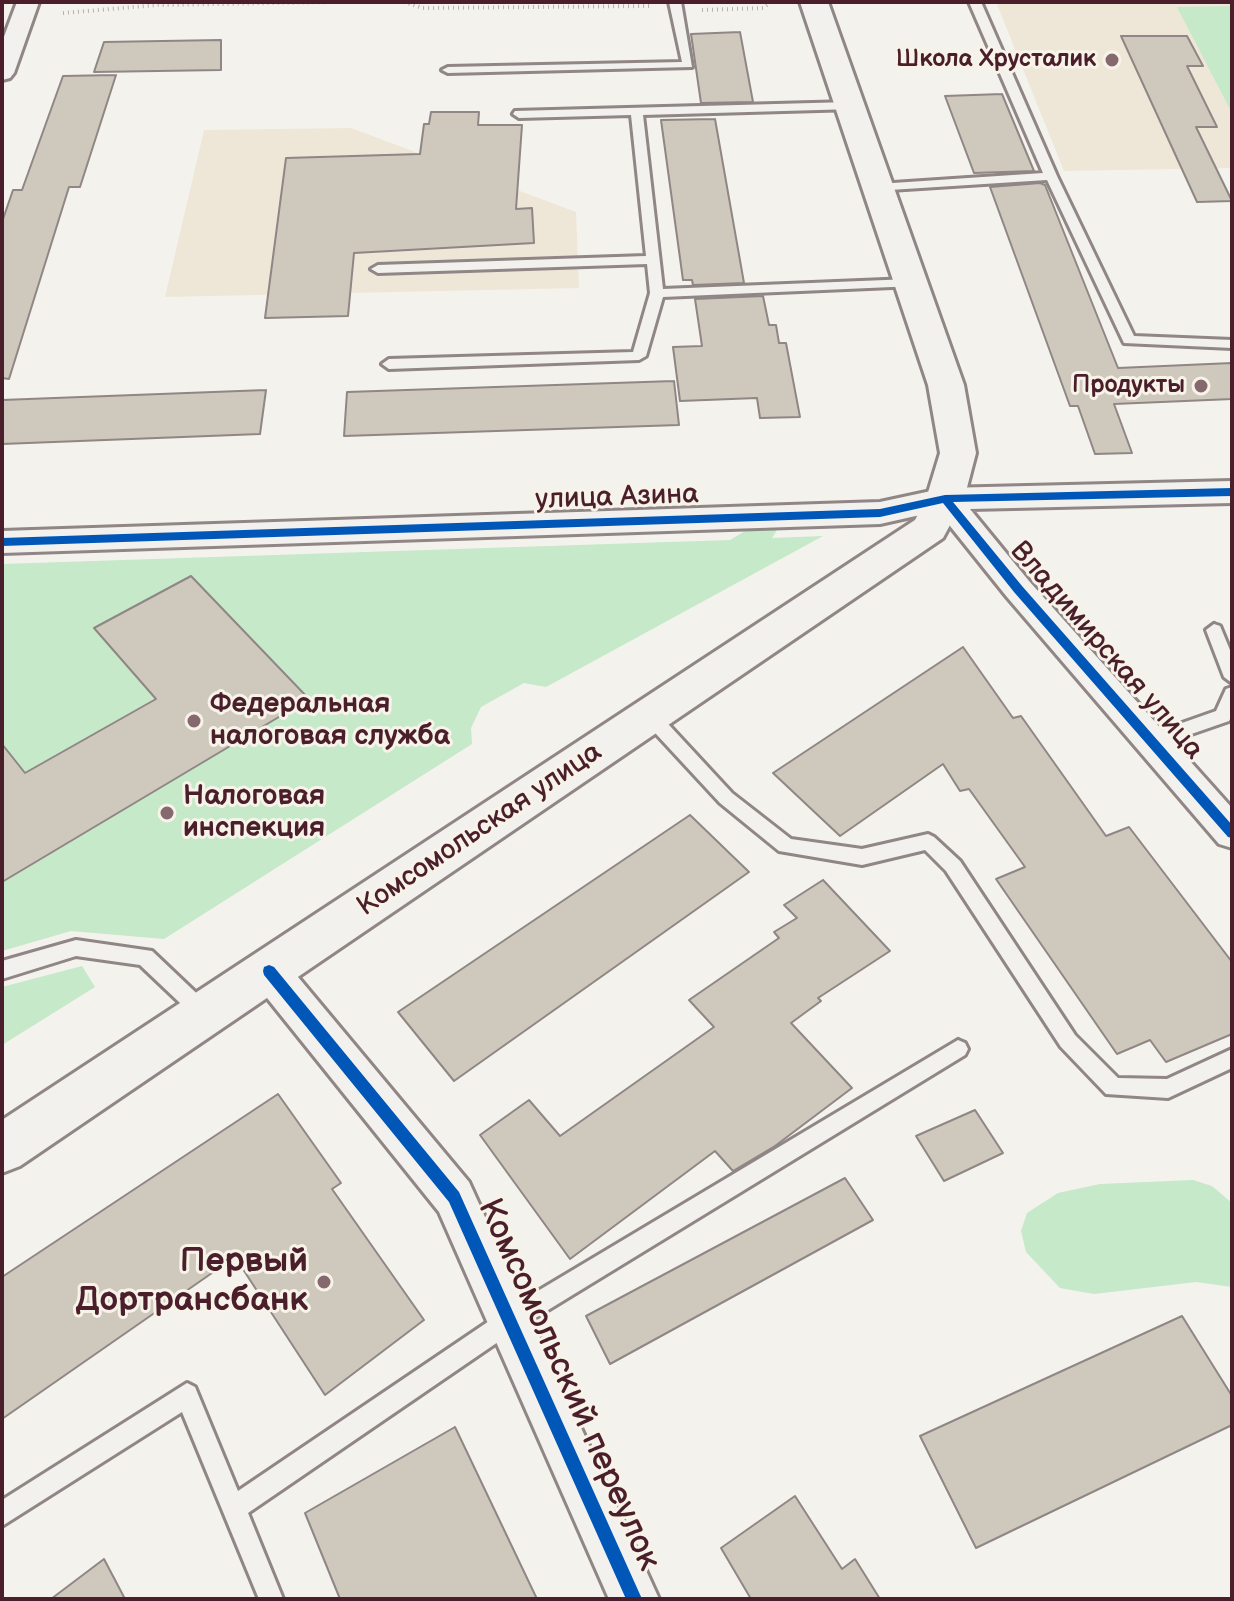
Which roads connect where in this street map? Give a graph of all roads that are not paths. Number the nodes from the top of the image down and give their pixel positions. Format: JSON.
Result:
{"nodes":[{"id":1,"x":28,"y":2,"type":"edge"},
{"id":2,"x":814,"y":2,"type":"edge"},
{"id":3,"x":975,"y":2,"type":"edge"},
{"id":4,"x":676,"y":6,"type":"edge"},
{"id":5,"x":9,"y":33,"type":"edge"},
{"id":6,"x":448,"y":70,"type":"dead end"},
{"id":7,"x":2,"y":73,"type":"edge"},
{"id":8,"x":850,"y":106,"type":"junction"},
{"id":9,"x":637,"y":111,"type":"junction"},
{"id":10,"x":519,"y":114,"type":"dead end"},
{"id":11,"x":1051,"y":176,"type":"junction"},
{"id":12,"x":878,"y":188,"type":"junction"},
{"id":13,"x":653,"y":260,"type":"junction"},
{"id":14,"x":378,"y":269,"type":"dead end"},
{"id":15,"x":910,"y":283,"type":"junction"},
{"id":16,"x":657,"y":293,"type":"junction"},
{"id":17,"x":1232,"y":344,"type":"edge"},
{"id":18,"x":389,"y":364,"type":"dead end"},
{"id":19,"x":1232,"y":492,"type":"edge"},
{"id":20,"x":945,"y":499,"type":"junction"},
{"id":21,"x":2,"y":542,"type":"edge"},
{"id":22,"x":1214,"y":630,"type":"dead end"},
{"id":23,"x":1232,"y":677,"type":"edge"},
{"id":24,"x":1232,"y":694,"type":"edge"},
{"id":25,"x":651,"y":717,"type":"junction"},
{"id":26,"x":1151,"y":741,"type":"junction"},
{"id":27,"x":1232,"y":833,"type":"edge"},
{"id":28,"x":2,"y":970,"type":"edge"},
{"id":29,"x":269,"y":971,"type":"junction"},
{"id":30,"x":205,"y":1014,"type":"junction"},
{"id":31,"x":958,"y":1049,"type":"dead end"},
{"id":32,"x":1232,"y":1058,"type":"edge"},
{"id":33,"x":2,"y":1149,"type":"edge"},
{"id":34,"x":509,"y":1321,"type":"junction"},
{"id":35,"x":234,"y":1508,"type":"junction"},
{"id":36,"x":2,"y":1514,"type":"edge"},
{"id":37,"x":271,"y":1599,"type":"edge"},
{"id":38,"x":634,"y":1599,"type":"edge"}],
"edges":[{"from":1,"to":5,"type":"street"},
{"from":2,"to":8,"type":"main road"},
{"from":3,"to":11,"type":"lane"},
{"from":4,"to":6,"type":"lane"},
{"from":5,"to":7,"type":"street"},
{"from":8,"to":9,"type":"lane"},
{"from":8,"to":12,"type":"main road"},
{"from":9,"to":10,"type":"lane"},
{"from":9,"to":13,"type":"lane"},
{"from":11,"to":12,"type":"lane"},
{"from":11,"to":17,"type":"lane"},
{"from":12,"to":15,"type":"main road"},
{"from":13,"to":14,"type":"lane"},
{"from":13,"to":16,"type":"lane"},
{"from":15,"to":16,"type":"lane"},
{"from":15,"to":20,"type":"main road"},
{"from":16,"to":18,"type":"lane"},
{"from":19,"to":20,"type":"street","name":"улица Азина"},
{"from":20,"to":21,"type":"street","name":"улица Азина"},
{"from":20,"to":25,"type":"main road","name":"Комсомольская улица"},
{"from":20,"to":26,"type":"street","name":"Владимирская улица"},
{"from":22,"to":23,"type":"lane"},
{"from":24,"to":26,"type":"lane"},
{"from":25,"to":29,"type":"main road","name":"Комсомольская улица"},
{"from":25,"to":32,"type":"lane"},
{"from":26,"to":27,"type":"street","name":"Владимирская улица"},
{"from":28,"to":30,"type":"lane"},
{"from":29,"to":30,"type":"main road","name":"Комсомольская улица"},
{"from":29,"to":34,"type":"street","name":"Комсомольский переулок"},
{"from":30,"to":33,"type":"main road","name":"Комсомольская улица"},
{"from":31,"to":34,"type":"lane"},
{"from":34,"to":35,"type":"lane"},
{"from":34,"to":38,"type":"street","name":"Комсомольский переулок"},
{"from":35,"to":36,"type":"lane"},
{"from":35,"to":37,"type":"lane"}]}
